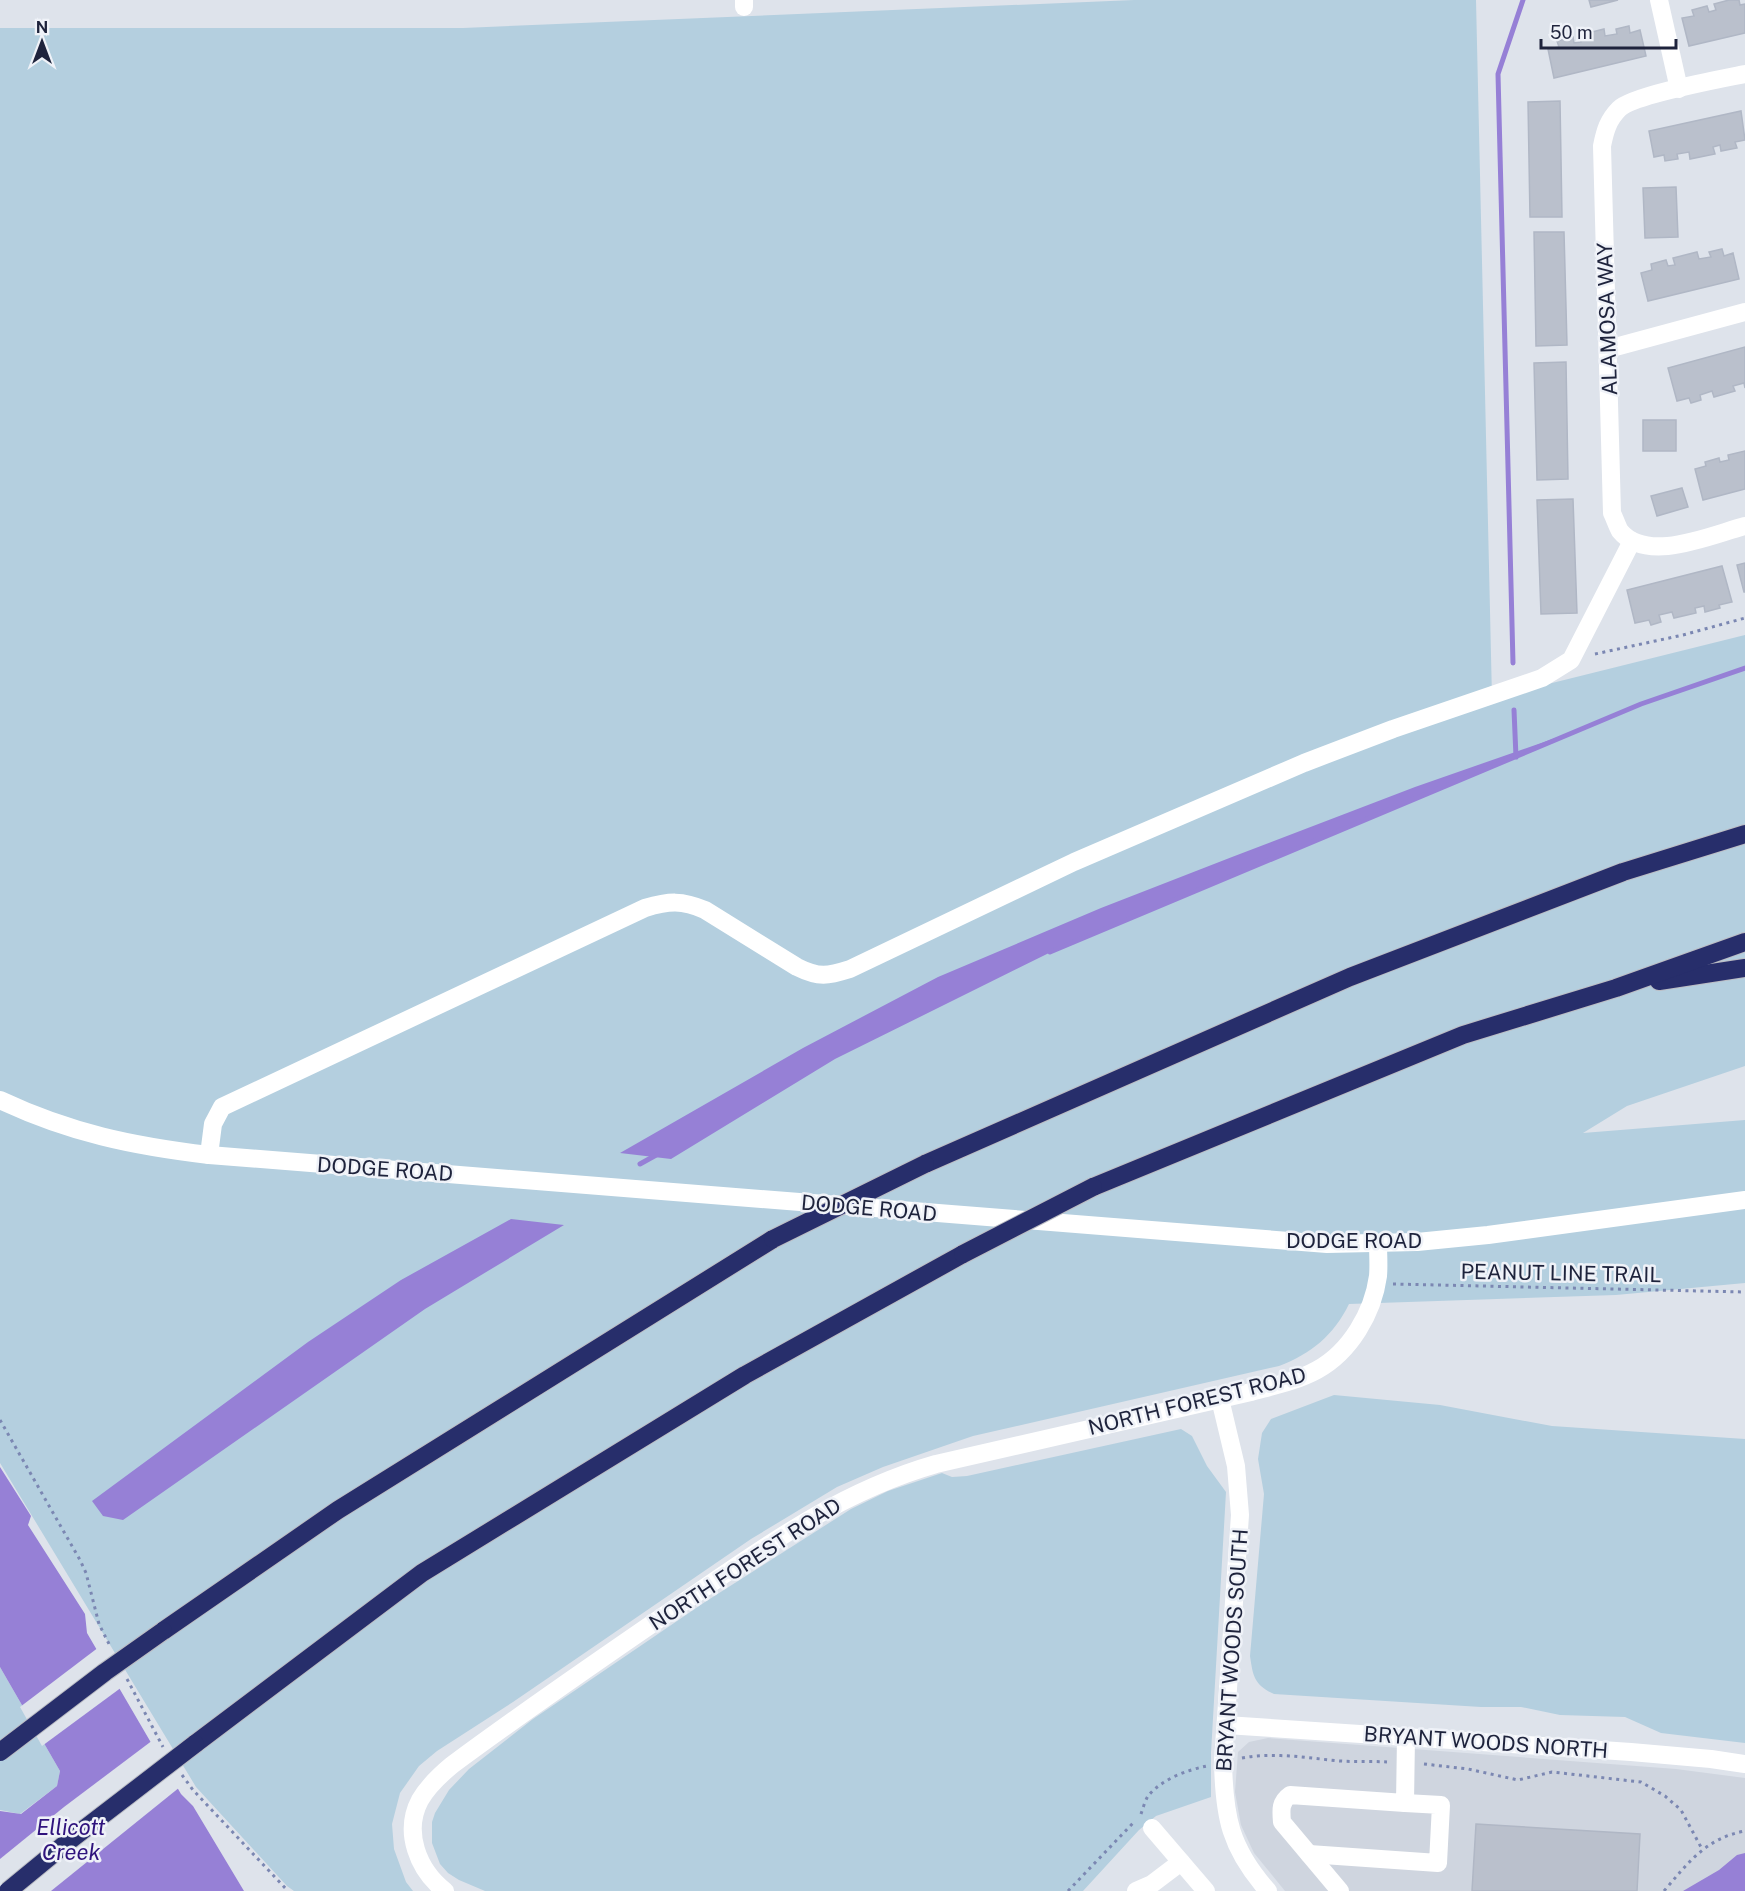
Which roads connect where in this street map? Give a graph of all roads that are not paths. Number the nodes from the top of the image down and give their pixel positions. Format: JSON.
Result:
{"nodes":[{"id":1,"x":1659,"y":0,"type":"edge"},
{"id":2,"x":1745,"y":74,"type":"edge"},
{"id":3,"x":1679,"y":89,"type":"junction"},
{"id":4,"x":1745,"y":312,"type":"edge"},
{"id":5,"x":1608,"y":349,"type":"junction"},
{"id":6,"x":1745,"y":526,"type":"edge"},
{"id":7,"x":1632,"y":541,"type":"junction"},
{"id":8,"x":1745,"y":827,"type":"edge"},
{"id":9,"x":1745,"y":834,"type":"edge"},
{"id":10,"x":1719,"y":842,"type":"junction"},
{"id":11,"x":1745,"y":942,"type":"edge"},
{"id":12,"x":1745,"y":968,"type":"edge"},
{"id":13,"x":1616,"y":988,"type":"junction"},
{"id":14,"x":0,"y":1100,"type":"edge"},
{"id":15,"x":209,"y":1155,"type":"junction"},
{"id":16,"x":1745,"y":1200,"type":"edge"},
{"id":17,"x":1378,"y":1244,"type":"junction"},
{"id":18,"x":1220,"y":1399,"type":"junction"},
{"id":19,"x":1226,"y":1725,"type":"junction"},
{"id":20,"x":1406,"y":1737,"type":"junction"},
{"id":21,"x":0,"y":1752,"type":"edge"},
{"id":22,"x":1745,"y":1764,"type":"edge"},
{"id":23,"x":1405,"y":1803,"type":"junction"},
{"id":24,"x":1152,"y":1828,"type":"dead end"},
{"id":25,"x":1309,"y":1854,"type":"junction"},
{"id":26,"x":1181,"y":1862,"type":"junction"},
{"id":27,"x":8,"y":1891,"type":"edge"},
{"id":28,"x":445,"y":1891,"type":"edge"},
{"id":29,"x":1136,"y":1891,"type":"edge"},
{"id":30,"x":1206,"y":1891,"type":"edge"},
{"id":31,"x":1268,"y":1891,"type":"edge"},
{"id":32,"x":1340,"y":1891,"type":"edge"}],
"edges":[{"from":1,"to":3,"type":"street"},
{"from":2,"to":3,"type":"street","name":"ALAMOSA WAY"},
{"from":3,"to":5,"type":"street","name":"ALAMOSA WAY"},
{"from":4,"to":5,"type":"street"},
{"from":5,"to":7,"type":"street","name":"ALAMOSA WAY"},
{"from":6,"to":7,"type":"street"},
{"from":7,"to":15,"type":"street"},
{"from":8,"to":10,"type":"highway"},
{"from":9,"to":10,"type":"highway"},
{"from":10,"to":21,"type":"highway","bridge":true},
{"from":11,"to":13,"type":"highway"},
{"from":12,"to":13,"type":"highway"},
{"from":13,"to":27,"type":"highway","bridge":true},
{"from":14,"to":15,"type":"street","name":"DODGE ROAD"},
{"from":15,"to":17,"type":"street","name":"DODGE ROAD"},
{"from":16,"to":17,"type":"street","name":"DODGE ROAD"},
{"from":17,"to":18,"type":"street","name":"NORTH FOREST ROAD"},
{"from":18,"to":19,"type":"street","name":"BRYANT WOODS SOUTH"},
{"from":18,"to":28,"type":"street","name":"NORTH FOREST ROAD"},
{"from":19,"to":20,"type":"street","name":"BRYANT WOODS NORTH"},
{"from":19,"to":31,"type":"street","name":"BRYANT WOODS SOUTH"},
{"from":20,"to":22,"type":"street","name":"BRYANT WOODS NORTH"},
{"from":20,"to":23,"type":"street"},
{"from":23,"to":25,"type":"street"},
{"from":23,"to":25,"type":"street"},
{"from":24,"to":26,"type":"street"},
{"from":25,"to":32,"type":"street"},
{"from":26,"to":29,"type":"street"},
{"from":26,"to":30,"type":"street"}]}
